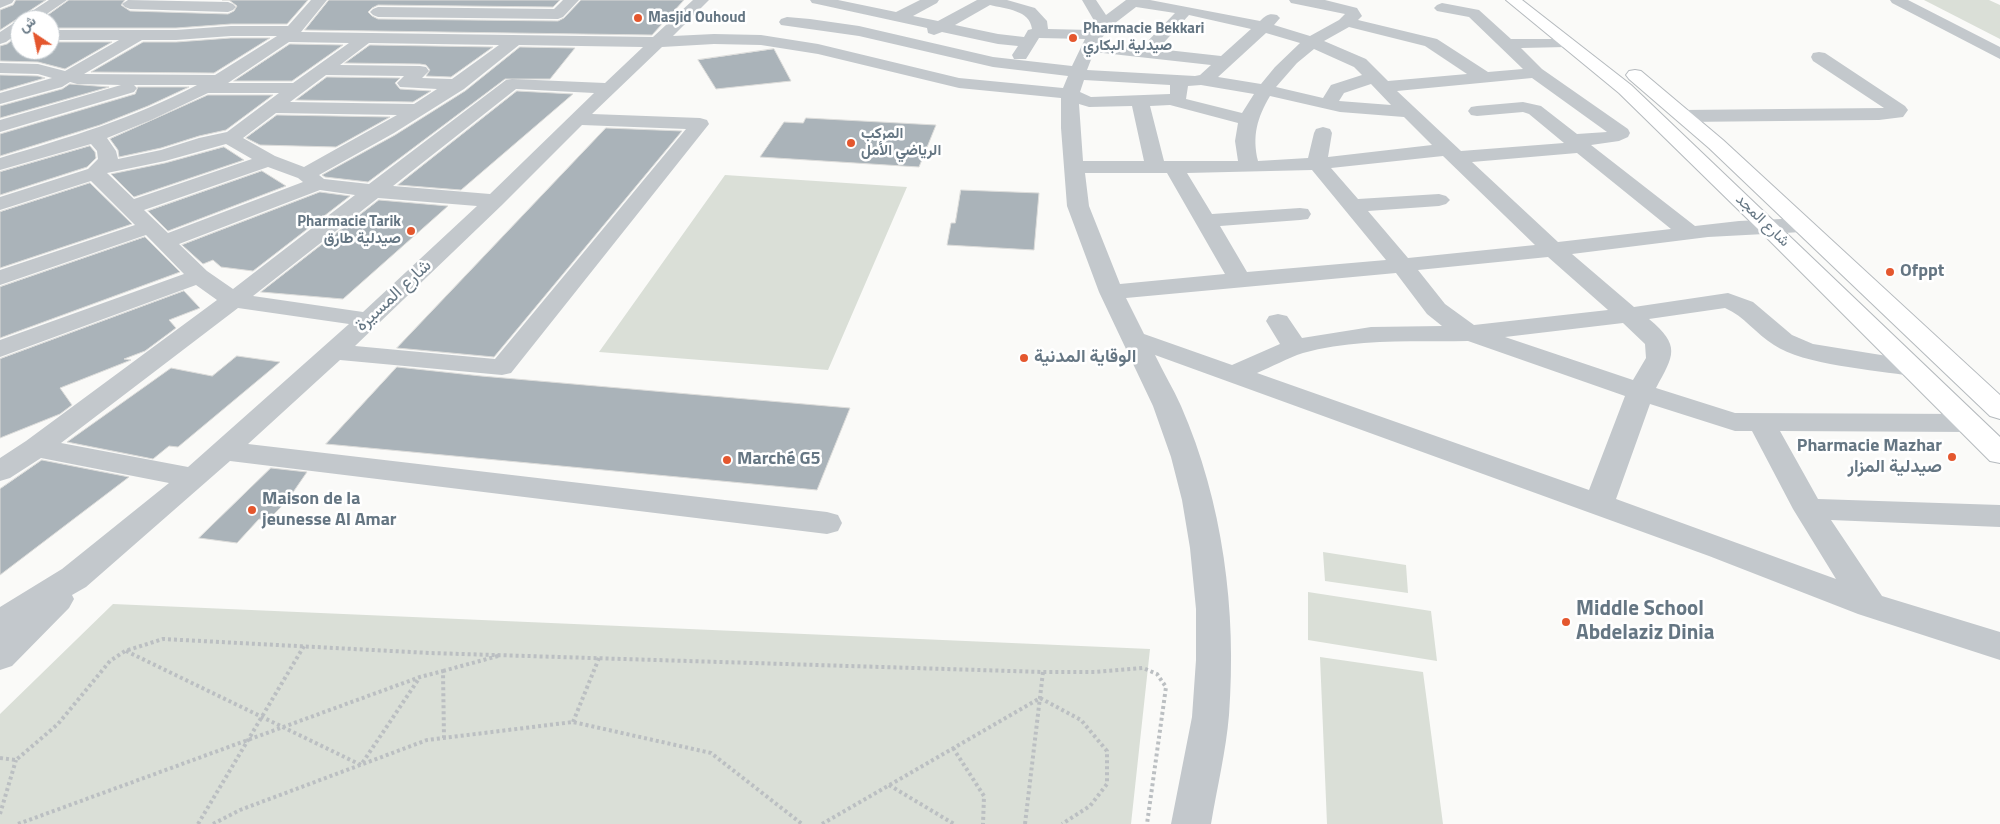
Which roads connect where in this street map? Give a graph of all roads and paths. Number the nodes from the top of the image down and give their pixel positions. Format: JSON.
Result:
{"nodes":[{"id":1,"x":7,"y":0,"type":"edge"},
{"id":2,"x":60,"y":0,"type":"edge"},
{"id":3,"x":320,"y":0,"type":"edge"},
{"id":4,"x":572,"y":0,"type":"edge"},
{"id":5,"x":702,"y":0,"type":"edge"},
{"id":6,"x":817,"y":0,"type":"edge"},
{"id":7,"x":932,"y":0,"type":"edge"},
{"id":8,"x":989,"y":0,"type":"edge"},
{"id":9,"x":1088,"y":0,"type":"edge"},
{"id":10,"x":1295,"y":0,"type":"edge"},
{"id":11,"x":1513,"y":0,"type":"edge"},
{"id":12,"x":1538,"y":0,"type":"edge"},
{"id":13,"x":1897,"y":0,"type":"edge"},
{"id":14,"x":1134,"y":1,"type":"edge"},
{"id":15,"x":133,"y":2,"type":"edge"},
{"id":16,"x":0,"y":3,"type":"edge"},
{"id":17,"x":234,"y":3,"type":"edge"},
{"id":18,"x":802,"y":4,"type":"edge"},
{"id":19,"x":460,"y":6,"type":"edge"},
{"id":20,"x":44,"y":10,"type":"edge"},
{"id":21,"x":1186,"y":10,"type":"junction"},
{"id":22,"x":378,"y":12,"type":"dead end"},
{"id":23,"x":113,"y":13,"type":"dead end"},
{"id":24,"x":1437,"y":13,"type":"edge"},
{"id":25,"x":558,"y":14,"type":"junction"},
{"id":26,"x":899,"y":17,"type":"junction"},
{"id":27,"x":96,"y":22,"type":"dead end"},
{"id":28,"x":787,"y":22,"type":"junction"},
{"id":29,"x":1346,"y":22,"type":"junction"},
{"id":30,"x":942,"y":26,"type":"junction"},
{"id":31,"x":1261,"y":26,"type":"junction"},
{"id":32,"x":290,"y":34,"type":"junction"},
{"id":33,"x":60,"y":35,"type":"edge"},
{"id":34,"x":71,"y":35,"type":"junction"},
{"id":35,"x":138,"y":35,"type":"junction"},
{"id":36,"x":180,"y":35,"type":"junction"},
{"id":37,"x":1096,"y":35,"type":"junction"},
{"id":38,"x":367,"y":37,"type":"junction"},
{"id":39,"x":1034,"y":37,"type":"junction"},
{"id":40,"x":431,"y":38,"type":"junction"},
{"id":41,"x":523,"y":40,"type":"junction"},
{"id":42,"x":774,"y":41,"type":"junction"},
{"id":43,"x":652,"y":42,"type":"junction"},
{"id":44,"x":1312,"y":42,"type":"junction"},
{"id":45,"x":1431,"y":42,"type":"junction"},
{"id":46,"x":1566,"y":42,"type":"junction"},
{"id":47,"x":905,"y":43,"type":"junction"},
{"id":48,"x":1507,"y":44,"type":"junction"},
{"id":49,"x":1146,"y":54,"type":"junction"},
{"id":50,"x":2000,"y":54,"type":"edge"},
{"id":51,"x":1819,"y":57,"type":"dead end"},
{"id":52,"x":867,"y":62,"type":"junction"},
{"id":53,"x":1225,"y":62,"type":"junction"},
{"id":54,"x":1014,"y":66,"type":"junction"},
{"id":55,"x":0,"y":68,"type":"edge"},
{"id":56,"x":323,"y":70,"type":"junction"},
{"id":57,"x":1536,"y":73,"type":"junction"},
{"id":58,"x":1483,"y":77,"type":"junction"},
{"id":59,"x":66,"y":78,"type":"junction"},
{"id":60,"x":604,"y":78,"type":"junction"},
{"id":61,"x":157,"y":80,"type":"junction"},
{"id":62,"x":1076,"y":80,"type":"junction"},
{"id":63,"x":1179,"y":80,"type":"junction"},
{"id":64,"x":1202,"y":80,"type":"junction"},
{"id":65,"x":1380,"y":82,"type":"junction"},
{"id":66,"x":211,"y":84,"type":"junction"},
{"id":67,"x":458,"y":85,"type":"junction"},
{"id":68,"x":298,"y":88,"type":"junction"},
{"id":69,"x":1265,"y":90,"type":"junction"},
{"id":70,"x":0,"y":99,"type":"edge"},
{"id":71,"x":1170,"y":100,"type":"junction"},
{"id":72,"x":1140,"y":101,"type":"junction"},
{"id":73,"x":1328,"y":104,"type":"junction"},
{"id":74,"x":272,"y":107,"type":"junction"},
{"id":75,"x":415,"y":110,"type":"junction"},
{"id":76,"x":1477,"y":111,"type":"dead end"},
{"id":77,"x":1408,"y":112,"type":"junction"},
{"id":78,"x":1683,"y":116,"type":"junction"},
{"id":79,"x":577,"y":119,"type":"junction"},
{"id":80,"x":1248,"y":120,"type":"junction"},
{"id":81,"x":0,"y":126,"type":"edge"},
{"id":82,"x":1323,"y":133,"type":"dead end"},
{"id":83,"x":94,"y":136,"type":"junction"},
{"id":84,"x":232,"y":137,"type":"junction"},
{"id":85,"x":1577,"y":143,"type":"junction"},
{"id":86,"x":0,"y":145,"type":"edge"},
{"id":87,"x":1453,"y":153,"type":"junction"},
{"id":88,"x":268,"y":160,"type":"junction"},
{"id":89,"x":8,"y":161,"type":"edge"},
{"id":90,"x":1317,"y":164,"type":"junction"},
{"id":91,"x":1074,"y":167,"type":"junction"},
{"id":92,"x":1164,"y":167,"type":"junction"},
{"id":93,"x":1249,"y":167,"type":"junction"},
{"id":94,"x":98,"y":170,"type":"junction"},
{"id":95,"x":311,"y":179,"type":"junction"},
{"id":96,"x":373,"y":191,"type":"junction"},
{"id":97,"x":1439,"y":200,"type":"dead end"},
{"id":98,"x":495,"y":201,"type":"junction"},
{"id":99,"x":0,"y":204,"type":"edge"},
{"id":100,"x":1352,"y":206,"type":"junction"},
{"id":101,"x":129,"y":208,"type":"junction"},
{"id":102,"x":1300,"y":214,"type":"dead end"},
{"id":103,"x":1206,"y":221,"type":"junction"},
{"id":104,"x":1767,"y":225,"type":"junction"},
{"id":105,"x":1802,"y":225,"type":"junction"},
{"id":106,"x":1690,"y":233,"type":"junction"},
{"id":107,"x":157,"y":234,"type":"junction"},
{"id":108,"x":1553,"y":250,"type":"junction"},
{"id":109,"x":1402,"y":265,"type":"junction"},
{"id":110,"x":199,"y":276,"type":"junction"},
{"id":111,"x":0,"y":278,"type":"edge"},
{"id":112,"x":1240,"y":280,"type":"junction"},
{"id":113,"x":1112,"y":292,"type":"junction"},
{"id":114,"x":233,"y":300,"type":"junction"},
{"id":115,"x":1629,"y":315,"type":"junction"},
{"id":116,"x":369,"y":320,"type":"junction"},
{"id":117,"x":1278,"y":321,"type":"dead end"},
{"id":118,"x":1470,"y":333,"type":"junction"},
{"id":119,"x":1135,"y":339,"type":"junction"},
{"id":120,"x":1295,"y":347,"type":"junction"},
{"id":121,"x":0,"y":349,"type":"edge"},
{"id":122,"x":334,"y":352,"type":"junction"},
{"id":123,"x":1912,"y":368,"type":"junction"},
{"id":124,"x":1233,"y":374,"type":"junction"},
{"id":125,"x":1640,"y":390,"type":"junction"},
{"id":126,"x":2000,"y":410,"type":"edge"},
{"id":127,"x":1762,"y":423,"type":"junction"},
{"id":128,"x":1969,"y":423,"type":"junction"},
{"id":129,"x":36,"y":448,"type":"junction"},
{"id":130,"x":224,"y":451,"type":"junction"},
{"id":131,"x":2000,"y":454,"type":"edge"},
{"id":132,"x":0,"y":471,"type":"edge"},
{"id":133,"x":194,"y":478,"type":"junction"},
{"id":134,"x":1600,"y":505,"type":"junction"},
{"id":135,"x":1808,"y":509,"type":"junction"},
{"id":136,"x":2000,"y":516,"type":"edge"},
{"id":137,"x":827,"y":524,"type":"dead end"},
{"id":138,"x":74,"y":578,"type":"junction"},
{"id":139,"x":1870,"y":605,"type":"junction"},
{"id":140,"x":0,"y":624,"type":"edge"},
{"id":141,"x":304,"y":646,"type":"junction"},
{"id":142,"x":2000,"y":646,"type":"edge"},
{"id":143,"x":125,"y":651,"type":"junction"},
{"id":144,"x":503,"y":655,"type":"junction"},
{"id":145,"x":0,"y":656,"type":"edge"},
{"id":146,"x":599,"y":658,"type":"junction"},
{"id":147,"x":444,"y":671,"type":"junction"},
{"id":148,"x":1043,"y":672,"type":"junction"},
{"id":149,"x":420,"y":676,"type":"junction"},
{"id":150,"x":1040,"y":698,"type":"junction"},
{"id":151,"x":262,"y":717,"type":"junction"},
{"id":152,"x":573,"y":722,"type":"junction"},
{"id":153,"x":282,"y":726,"type":"junction"},
{"id":154,"x":444,"y":738,"type":"junction"},
{"id":155,"x":249,"y":739,"type":"junction"},
{"id":156,"x":953,"y":748,"type":"junction"},
{"id":157,"x":0,"y":758,"type":"edge"},
{"id":158,"x":16,"y":760,"type":"junction"},
{"id":159,"x":362,"y":765,"type":"junction"},
{"id":160,"x":889,"y":785,"type":"junction"},
{"id":161,"x":0,"y":814,"type":"edge"},
{"id":162,"x":18,"y":824,"type":"edge"},
{"id":163,"x":198,"y":824,"type":"edge"},
{"id":164,"x":213,"y":824,"type":"edge"},
{"id":165,"x":802,"y":824,"type":"edge"},
{"id":166,"x":822,"y":824,"type":"edge"},
{"id":167,"x":954,"y":824,"type":"edge"},
{"id":168,"x":982,"y":824,"type":"edge"},
{"id":169,"x":1025,"y":824,"type":"edge"},
{"id":170,"x":1062,"y":824,"type":"edge"},
{"id":171,"x":1147,"y":824,"type":"edge"},
{"id":172,"x":1191,"y":824,"type":"edge"}],
"edges":[{"from":1,"to":16,"type":"street"},
{"from":2,"to":20,"type":"street"},
{"from":3,"to":32,"type":"street"},
{"from":4,"to":25,"type":"street"},
{"from":5,"to":43,"type":"street","name":"شارع المسيرة"},
{"from":6,"to":26,"type":"street"},
{"from":7,"to":26,"type":"street"},
{"from":8,"to":30,"type":"street"},
{"from":8,"to":39,"type":"street"},
{"from":9,"to":37,"type":"street"},
{"from":10,"to":29,"type":"street"},
{"from":10,"to":31,"type":"street"},
{"from":11,"to":46,"type":"main road","name":"شارع المجد"},
{"from":12,"to":78,"type":"main road","name":"شارع المجد"},
{"from":13,"to":50,"type":"street"},
{"from":14,"to":21,"type":"street"},
{"from":14,"to":37,"type":"street"},
{"from":15,"to":17,"type":"street"},
{"from":15,"to":23,"type":"street"},
{"from":17,"to":36,"type":"street"},
{"from":18,"to":28,"type":"street"},
{"from":19,"to":22,"type":"street"},
{"from":19,"to":25,"type":"street"},
{"from":19,"to":40,"type":"street"},
{"from":21,"to":31,"type":"street"},
{"from":21,"to":49,"type":"street"},
{"from":24,"to":45,"type":"street"},
{"from":24,"to":48,"type":"street"},
{"from":25,"to":41,"type":"street"},
{"from":26,"to":30,"type":"street"},
{"from":27,"to":34,"type":"street"},
{"from":28,"to":42,"type":"street"},
{"from":28,"to":47,"type":"street"},
{"from":29,"to":44,"type":"street"},
{"from":29,"to":45,"type":"street"},
{"from":30,"to":39,"type":"street"},
{"from":30,"to":47,"type":"street"},
{"from":31,"to":44,"type":"street"},
{"from":31,"to":53,"type":"street"},
{"from":32,"to":36,"type":"street"},
{"from":32,"to":38,"type":"street"},
{"from":32,"to":66,"type":"street"},
{"from":33,"to":34,"type":"street"},
{"from":34,"to":35,"type":"street"},
{"from":35,"to":36,"type":"street"},
{"from":35,"to":59,"type":"street"},
{"from":37,"to":39,"type":"street"},
{"from":37,"to":49,"type":"street"},
{"from":37,"to":62,"type":"street"},
{"from":38,"to":40,"type":"street"},
{"from":38,"to":56,"type":"street"},
{"from":39,"to":54,"type":"street"},
{"from":40,"to":41,"type":"street"},
{"from":41,"to":43,"type":"street"},
{"from":41,"to":67,"type":"street"},
{"from":42,"to":43,"type":"street"},
{"from":42,"to":52,"type":"street"},
{"from":43,"to":60,"type":"street","name":"شارع المسيرة"},
{"from":44,"to":65,"type":"street"},
{"from":44,"to":69,"type":"street"},
{"from":45,"to":58,"type":"street"},
{"from":46,"to":48,"type":"street"},
{"from":46,"to":104,"type":"main road","name":"شارع المجد"},
{"from":47,"to":52,"type":"street"},
{"from":47,"to":54,"type":"street"},
{"from":48,"to":57,"type":"street"},
{"from":49,"to":53,"type":"street"},
{"from":51,"to":78,"type":"street"},
{"from":52,"to":62,"type":"street"},
{"from":53,"to":64,"type":"street"},
{"from":54,"to":62,"type":"street"},
{"from":55,"to":59,"type":"street"},
{"from":56,"to":67,"type":"street"},
{"from":56,"to":68,"type":"street"},
{"from":57,"to":58,"type":"street"},
{"from":57,"to":85,"type":"street"},
{"from":58,"to":65,"type":"street"},
{"from":59,"to":61,"type":"street"},
{"from":59,"to":70,"type":"street"},
{"from":60,"to":79,"type":"street","name":"شارع المسيرة"},
{"from":60,"to":96,"type":"street"},
{"from":61,"to":66,"type":"street"},
{"from":61,"to":81,"type":"street"},
{"from":62,"to":63,"type":"street"},
{"from":62,"to":72,"type":"street"},
{"from":62,"to":91,"type":"street"},
{"from":63,"to":64,"type":"street"},
{"from":63,"to":71,"type":"street"},
{"from":64,"to":69,"type":"street"},
{"from":65,"to":73,"type":"street"},
{"from":65,"to":77,"type":"street"},
{"from":66,"to":68,"type":"street"},
{"from":66,"to":83,"type":"street"},
{"from":67,"to":75,"type":"street"},
{"from":68,"to":74,"type":"street"},
{"from":69,"to":73,"type":"street"},
{"from":69,"to":80,"type":"street"},
{"from":71,"to":72,"type":"street"},
{"from":71,"to":80,"type":"street"},
{"from":72,"to":92,"type":"street"},
{"from":73,"to":77,"type":"street"},
{"from":74,"to":75,"type":"street"},
{"from":74,"to":84,"type":"street"},
{"from":75,"to":95,"type":"street"},
{"from":76,"to":85,"type":"street"},
{"from":77,"to":87,"type":"street"},
{"from":78,"to":105,"type":"main road","name":"شارع المجد"},
{"from":79,"to":98,"type":"street","name":"شارع المسيرة"},
{"from":79,"to":122,"type":"street"},
{"from":80,"to":93,"type":"street"},
{"from":82,"to":90,"type":"street"},
{"from":83,"to":89,"type":"street"},
{"from":83,"to":94,"type":"street"},
{"from":84,"to":88,"type":"street"},
{"from":84,"to":94,"type":"street"},
{"from":85,"to":87,"type":"street"},
{"from":85,"to":106,"type":"street"},
{"from":86,"to":89,"type":"street"},
{"from":87,"to":90,"type":"street"},
{"from":87,"to":108,"type":"street"},
{"from":88,"to":95,"type":"street"},
{"from":88,"to":101,"type":"street"},
{"from":90,"to":93,"type":"street"},
{"from":90,"to":100,"type":"street"},
{"from":91,"to":92,"type":"street"},
{"from":91,"to":113,"type":"street"},
{"from":92,"to":93,"type":"street"},
{"from":92,"to":103,"type":"street"},
{"from":94,"to":99,"type":"street"},
{"from":94,"to":101,"type":"street"},
{"from":95,"to":96,"type":"street"},
{"from":95,"to":107,"type":"street"},
{"from":96,"to":98,"type":"street"},
{"from":96,"to":114,"type":"street"},
{"from":97,"to":100,"type":"street"},
{"from":98,"to":116,"type":"street","name":"شارع المسيرة"},
{"from":100,"to":109,"type":"street"},
{"from":101,"to":107,"type":"street"},
{"from":102,"to":103,"type":"street"},
{"from":103,"to":112,"type":"street"},
{"from":104,"to":105,"type":"street"},
{"from":104,"to":106,"type":"street"},
{"from":104,"to":123,"type":"main road","name":"شارع المجد"},
{"from":105,"to":126,"type":"main road","name":"شارع المجد"},
{"from":106,"to":108,"type":"street"},
{"from":107,"to":110,"type":"street"},
{"from":107,"to":111,"type":"street"},
{"from":108,"to":109,"type":"street"},
{"from":108,"to":115,"type":"street"},
{"from":109,"to":112,"type":"street"},
{"from":109,"to":118,"type":"street"},
{"from":110,"to":114,"type":"street"},
{"from":110,"to":121,"type":"street"},
{"from":112,"to":113,"type":"street"},
{"from":113,"to":119,"type":"street"},
{"from":114,"to":116,"type":"street"},
{"from":114,"to":129,"type":"street"},
{"from":115,"to":118,"type":"street"},
{"from":115,"to":123,"type":"street"},
{"from":115,"to":125,"type":"street"},
{"from":116,"to":122,"type":"street","name":"شارع المسيرة"},
{"from":117,"to":120,"type":"street"},
{"from":118,"to":120,"type":"street"},
{"from":118,"to":125,"type":"street"},
{"from":119,"to":124,"type":"street"},
{"from":119,"to":172,"type":"street"},
{"from":120,"to":124,"type":"street"},
{"from":122,"to":130,"type":"street","name":"شارع المسيرة"},
{"from":123,"to":128,"type":"main road","name":"شارع المجد"},
{"from":124,"to":134,"type":"street"},
{"from":125,"to":127,"type":"street"},
{"from":125,"to":134,"type":"street"},
{"from":127,"to":128,"type":"street"},
{"from":127,"to":135,"type":"street"},
{"from":128,"to":131,"type":"main road","name":"شارع المجد"},
{"from":129,"to":132,"type":"street"},
{"from":129,"to":133,"type":"street"},
{"from":130,"to":133,"type":"street","name":"شارع المسيرة"},
{"from":130,"to":137,"type":"street"},
{"from":133,"to":138,"type":"street","name":"شارع المسيرة"},
{"from":134,"to":139,"type":"street"},
{"from":135,"to":136,"type":"street"},
{"from":135,"to":139,"type":"street"},
{"from":138,"to":140,"type":"street","name":"شارع المسيرة"},
{"from":138,"to":145,"type":"street","name":"شارع المسيرة"},
{"from":139,"to":142,"type":"street"},
{"from":141,"to":143,"type":"path"},
{"from":141,"to":144,"type":"path"},
{"from":141,"to":151,"type":"path"},
{"from":143,"to":151,"type":"path"},
{"from":143,"to":158,"type":"path"},
{"from":144,"to":146,"type":"path"},
{"from":144,"to":147,"type":"path"},
{"from":146,"to":148,"type":"path"},
{"from":146,"to":152,"type":"path"},
{"from":147,"to":149,"type":"path"},
{"from":147,"to":154,"type":"path"},
{"from":148,"to":150,"type":"path"},
{"from":148,"to":171,"type":"path"},
{"from":149,"to":153,"type":"path"},
{"from":149,"to":159,"type":"path"},
{"from":150,"to":156,"type":"path"},
{"from":150,"to":169,"type":"path"},
{"from":150,"to":170,"type":"path"},
{"from":151,"to":153,"type":"path"},
{"from":151,"to":155,"type":"path"},
{"from":152,"to":154,"type":"path"},
{"from":152,"to":165,"type":"path"},
{"from":153,"to":155,"type":"path"},
{"from":153,"to":159,"type":"path"},
{"from":154,"to":159,"type":"path"},
{"from":155,"to":162,"type":"path"},
{"from":155,"to":163,"type":"path"},
{"from":156,"to":160,"type":"path"},
{"from":156,"to":168,"type":"path"},
{"from":157,"to":158,"type":"path"},
{"from":158,"to":161,"type":"path"},
{"from":159,"to":164,"type":"path"},
{"from":160,"to":166,"type":"path"},
{"from":160,"to":167,"type":"path"}]}
